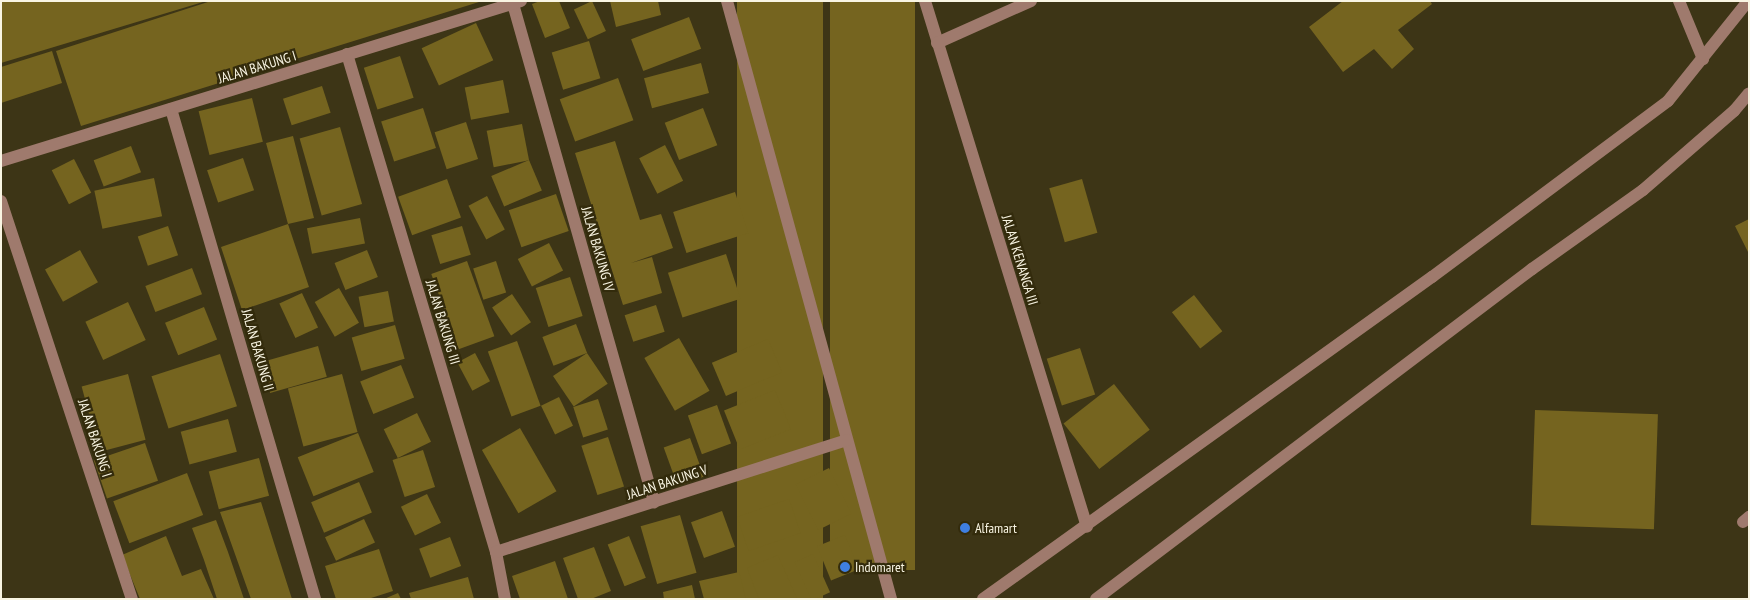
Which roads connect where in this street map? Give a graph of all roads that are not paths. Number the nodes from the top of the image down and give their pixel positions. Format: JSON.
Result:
{"nodes":[{"id":1,"x":727,"y":1,"type":"edge"},
{"id":2,"x":925,"y":1,"type":"edge"},
{"id":3,"x":1031,"y":1,"type":"edge"},
{"id":4,"x":1680,"y":1,"type":"edge"},
{"id":5,"x":1748,"y":1,"type":"edge"},
{"id":6,"x":517,"y":2,"type":"edge"},
{"id":7,"x":937,"y":43,"type":"junction"},
{"id":8,"x":347,"y":54,"type":"junction"},
{"id":9,"x":1703,"y":59,"type":"junction"},
{"id":10,"x":1749,"y":93,"type":"edge"},
{"id":11,"x":171,"y":109,"type":"junction"},
{"id":12,"x":1,"y":161,"type":"edge"},
{"id":13,"x":1,"y":201,"type":"edge"},
{"id":14,"x":847,"y":440,"type":"junction"},
{"id":15,"x":654,"y":502,"type":"junction"},
{"id":16,"x":1087,"y":526,"type":"junction"},
{"id":17,"x":496,"y":552,"type":"junction"},
{"id":18,"x":132,"y":599,"type":"edge"},
{"id":19,"x":316,"y":599,"type":"edge"},
{"id":20,"x":506,"y":599,"type":"edge"},
{"id":21,"x":891,"y":599,"type":"edge"},
{"id":22,"x":983,"y":599,"type":"edge"},
{"id":23,"x":1096,"y":599,"type":"edge"}],
"edges":[{"from":1,"to":14,"type":"street"},
{"from":2,"to":7,"type":"street","name":"JALAN KENANGA III"},
{"from":3,"to":7,"type":"street"},
{"from":4,"to":9,"type":"street"},
{"from":5,"to":9,"type":"street"},
{"from":6,"to":8,"type":"street","name":"JALAN BAKUNG I"},
{"from":6,"to":15,"type":"street","name":"JALAN BAKUNG IV"},
{"from":7,"to":16,"type":"street","name":"JALAN KENANGA III"},
{"from":8,"to":11,"type":"street","name":"JALAN BAKUNG I"},
{"from":8,"to":17,"type":"street","name":"JALAN BAKUNG III"},
{"from":9,"to":16,"type":"street"},
{"from":10,"to":23,"type":"street"},
{"from":11,"to":12,"type":"street","name":"JALAN BAKUNG I"},
{"from":11,"to":19,"type":"street","name":"JALAN BAKUNG II"},
{"from":13,"to":18,"type":"street","name":"JALAN BAKUNG I"},
{"from":14,"to":15,"type":"street","name":"JALAN BAKUNG V"},
{"from":14,"to":21,"type":"street"},
{"from":15,"to":17,"type":"street","name":"JALAN BAKUNG V"},
{"from":16,"to":22,"type":"street"},
{"from":17,"to":20,"type":"street","name":"JALAN BAKUNG III"}]}
